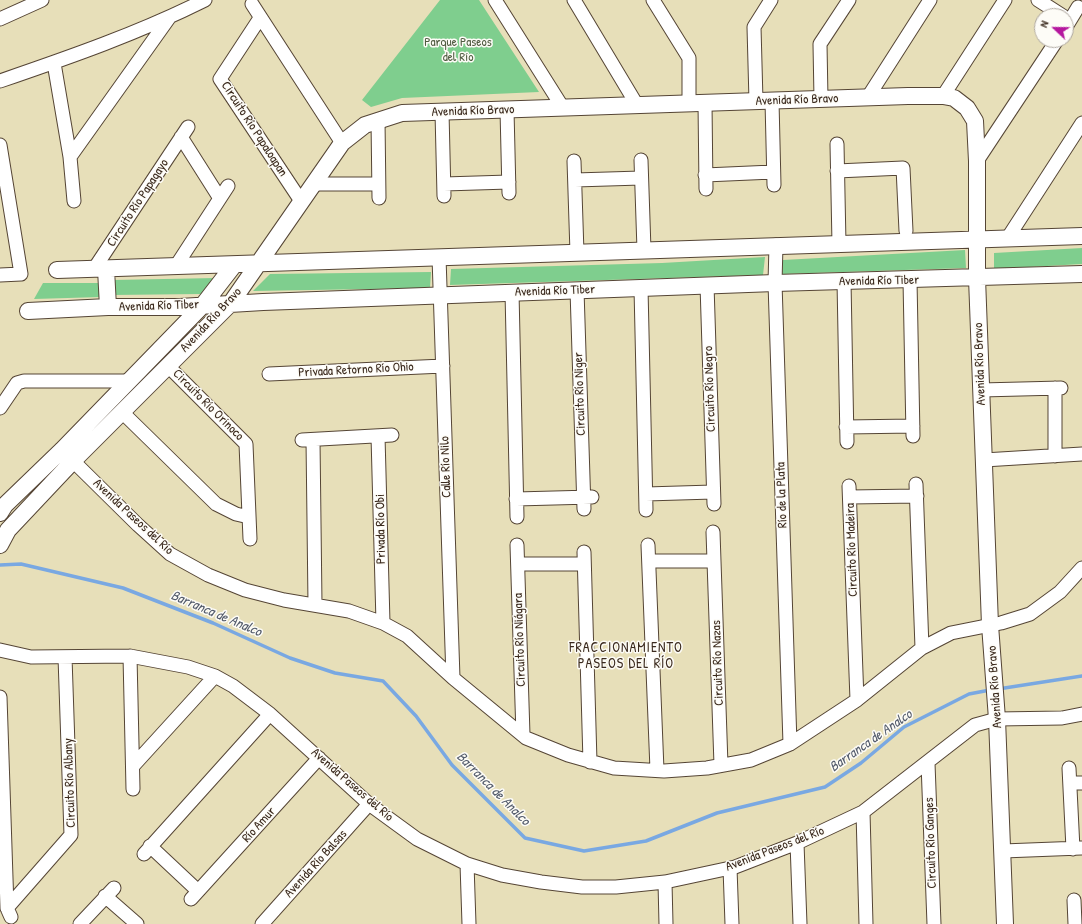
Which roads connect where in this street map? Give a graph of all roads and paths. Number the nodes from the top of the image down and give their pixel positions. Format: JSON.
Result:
{"nodes":[{"id":1,"x":42,"y":0,"type":"edge"},
{"id":2,"x":205,"y":0,"type":"edge"},
{"id":3,"x":495,"y":0,"type":"edge"},
{"id":4,"x":574,"y":0,"type":"edge"},
{"id":5,"x":653,"y":0,"type":"edge"},
{"id":6,"x":771,"y":0,"type":"edge"},
{"id":7,"x":849,"y":0,"type":"edge"},
{"id":8,"x":930,"y":0,"type":"edge"},
{"id":9,"x":1005,"y":0,"type":"edge"},
{"id":10,"x":1038,"y":0,"type":"edge"},
{"id":11,"x":252,"y":4,"type":"dead end"},
{"id":12,"x":1078,"y":7,"type":"dead end"},
{"id":13,"x":1049,"y":8,"type":"edge"},
{"id":14,"x":1074,"y":11,"type":"edge"},
{"id":15,"x":169,"y":18,"type":"junction"},
{"id":16,"x":260,"y":18,"type":"junction"},
{"id":17,"x":0,"y":19,"type":"edge"},
{"id":18,"x":1052,"y":48,"type":"edge"},
{"id":19,"x":54,"y":64,"type":"junction"},
{"id":20,"x":0,"y":81,"type":"edge"},
{"id":21,"x":943,"y":96,"type":"junction"},
{"id":22,"x":868,"y":97,"type":"junction"},
{"id":23,"x":821,"y":99,"type":"junction"},
{"id":24,"x":756,"y":101,"type":"junction"},
{"id":25,"x":772,"y":101,"type":"junction"},
{"id":26,"x":697,"y":103,"type":"junction"},
{"id":27,"x":638,"y":105,"type":"junction"},
{"id":28,"x":562,"y":108,"type":"junction"},
{"id":29,"x":507,"y":110,"type":"junction"},
{"id":30,"x":442,"y":112,"type":"junction"},
{"id":31,"x":378,"y":120,"type":"junction"},
{"id":32,"x":1082,"y":123,"type":"edge"},
{"id":33,"x":342,"y":143,"type":"junction"},
{"id":34,"x":836,"y":144,"type":"dead end"},
{"id":35,"x":0,"y":145,"type":"edge"},
{"id":36,"x":70,"y":156,"type":"junction"},
{"id":37,"x":641,"y":160,"type":"dead end"},
{"id":38,"x":574,"y":161,"type":"dead end"},
{"id":39,"x":978,"y":162,"type":"junction"},
{"id":40,"x":837,"y":171,"type":"junction"},
{"id":41,"x":773,"y":172,"type":"junction"},
{"id":42,"x":705,"y":175,"type":"junction"},
{"id":43,"x":641,"y":178,"type":"junction"},
{"id":44,"x":575,"y":180,"type":"junction"},
{"id":45,"x":313,"y":184,"type":"junction"},
{"id":46,"x":378,"y":184,"type":"junction"},
{"id":47,"x":774,"y":185,"type":"dead end"},
{"id":48,"x":228,"y":186,"type":"dead end"},
{"id":49,"x":706,"y":189,"type":"dead end"},
{"id":50,"x":219,"y":197,"type":"junction"},
{"id":51,"x":379,"y":198,"type":"dead end"},
{"id":52,"x":301,"y":200,"type":"junction"},
{"id":53,"x":74,"y":201,"type":"dead end"},
{"id":54,"x":906,"y":232,"type":"dead end"},
{"id":55,"x":1082,"y":236,"type":"edge"},
{"id":56,"x":1007,"y":239,"type":"junction"},
{"id":57,"x":978,"y":240,"type":"junction"},
{"id":58,"x":839,"y":244,"type":"junction"},
{"id":59,"x":776,"y":245,"type":"junction"},
{"id":60,"x":644,"y":250,"type":"junction"},
{"id":61,"x":577,"y":253,"type":"junction"},
{"id":62,"x":440,"y":257,"type":"junction"},
{"id":63,"x":234,"y":265,"type":"junction"},
{"id":64,"x":259,"y":265,"type":"junction"},
{"id":65,"x":176,"y":266,"type":"junction"},
{"id":66,"x":100,"y":269,"type":"junction"},
{"id":67,"x":58,"y":270,"type":"dead end"},
{"id":68,"x":1082,"y":274,"type":"edge"},
{"id":69,"x":0,"y":275,"type":"edge"},
{"id":70,"x":977,"y":278,"type":"junction"},
{"id":71,"x":910,"y":280,"type":"junction"},
{"id":72,"x":844,"y":281,"type":"junction"},
{"id":73,"x":775,"y":283,"type":"junction"},
{"id":74,"x":707,"y":286,"type":"junction"},
{"id":75,"x":641,"y":288,"type":"junction"},
{"id":76,"x":577,"y":290,"type":"junction"},
{"id":77,"x":512,"y":292,"type":"junction"},
{"id":78,"x":440,"y":295,"type":"junction"},
{"id":79,"x":230,"y":303,"type":"junction"},
{"id":80,"x":203,"y":305,"type":"junction"},
{"id":81,"x":108,"y":307,"type":"junction"},
{"id":82,"x":28,"y":311,"type":"dead end"},
{"id":83,"x":168,"y":366,"type":"junction"},
{"id":84,"x":443,"y":366,"type":"junction"},
{"id":85,"x":269,"y":374,"type":"dead end"},
{"id":86,"x":127,"y":381,"type":"junction"},
{"id":87,"x":981,"y":390,"type":"junction"},
{"id":88,"x":0,"y":408,"type":"edge"},
{"id":89,"x":122,"y":412,"type":"junction"},
{"id":90,"x":846,"y":427,"type":"junction"},
{"id":91,"x":392,"y":435,"type":"dead end"},
{"id":92,"x":378,"y":436,"type":"junction"},
{"id":93,"x":847,"y":442,"type":"dead end"},
{"id":94,"x":1082,"y":454,"type":"edge"},
{"id":95,"x":68,"y":455,"type":"junction"},
{"id":96,"x":1056,"y":456,"type":"junction"},
{"id":97,"x":984,"y":460,"type":"junction"},
{"id":98,"x":646,"y":494,"type":"junction"},
{"id":99,"x":516,"y":499,"type":"junction"},
{"id":100,"x":646,"y":510,"type":"dead end"},
{"id":101,"x":0,"y":512,"type":"edge"},
{"id":102,"x":249,"y":517,"type":"junction"},
{"id":103,"x":517,"y":517,"type":"dead end"},
{"id":104,"x":713,"y":532,"type":"dead end"},
{"id":105,"x":250,"y":539,"type":"dead end"},
{"id":106,"x":0,"y":545,"type":"edge"},
{"id":107,"x":517,"y":545,"type":"dead end"},
{"id":108,"x":648,"y":546,"type":"dead end"},
{"id":109,"x":649,"y":561,"type":"junction"},
{"id":110,"x":714,"y":561,"type":"junction"},
{"id":111,"x":518,"y":564,"type":"junction"},
{"id":112,"x":1082,"y":568,"type":"edge"},
{"id":113,"x":315,"y":604,"type":"junction"},
{"id":114,"x":383,"y":623,"type":"junction"},
{"id":115,"x":990,"y":631,"type":"junction"},
{"id":116,"x":922,"y":648,"type":"junction"},
{"id":117,"x":0,"y":650,"type":"edge"},
{"id":118,"x":130,"y":656,"type":"junction"},
{"id":119,"x":65,"y":657,"type":"junction"},
{"id":120,"x":215,"y":676,"type":"junction"},
{"id":121,"x":453,"y":678,"type":"junction"},
{"id":122,"x":0,"y":697,"type":"edge"},
{"id":123,"x":857,"y":700,"type":"junction"},
{"id":124,"x":997,"y":713,"type":"junction"},
{"id":125,"x":270,"y":714,"type":"junction"},
{"id":126,"x":1082,"y":714,"type":"edge"},
{"id":127,"x":523,"y":735,"type":"junction"},
{"id":128,"x":790,"y":744,"type":"junction"},
{"id":129,"x":319,"y":758,"type":"junction"},
{"id":130,"x":590,"y":762,"type":"junction"},
{"id":131,"x":928,"y":762,"type":"junction"},
{"id":132,"x":721,"y":765,"type":"junction"},
{"id":133,"x":133,"y":766,"type":"junction"},
{"id":134,"x":1069,"y":768,"type":"dead end"},
{"id":135,"x":657,"y":770,"type":"junction"},
{"id":136,"x":1076,"y":783,"type":"edge"},
{"id":137,"x":133,"y":789,"type":"dead end"},
{"id":138,"x":369,"y":804,"type":"junction"},
{"id":139,"x":863,"y":812,"type":"junction"},
{"id":140,"x":797,"y":843,"type":"junction"},
{"id":141,"x":1078,"y":849,"type":"edge"},
{"id":142,"x":1003,"y":852,"type":"junction"},
{"id":143,"x":467,"y":864,"type":"junction"},
{"id":144,"x":730,"y":868,"type":"junction"},
{"id":145,"x":665,"y":882,"type":"junction"},
{"id":146,"x":1074,"y":900,"type":"dead end"},
{"id":147,"x":1077,"y":917,"type":"edge"},
{"id":148,"x":80,"y":924,"type":"edge"},
{"id":149,"x":137,"y":924,"type":"edge"},
{"id":150,"x":262,"y":924,"type":"edge"},
{"id":151,"x":469,"y":924,"type":"edge"},
{"id":152,"x":666,"y":924,"type":"edge"},
{"id":153,"x":732,"y":924,"type":"edge"},
{"id":154,"x":800,"y":924,"type":"edge"},
{"id":155,"x":866,"y":924,"type":"edge"},
{"id":156,"x":934,"y":924,"type":"edge"},
{"id":157,"x":1005,"y":924,"type":"edge"}],
"edges":[{"from":1,"to":17,"type":"street"},
{"from":2,"to":15,"type":"street"},
{"from":3,"to":28,"type":"street"},
{"from":4,"to":27,"type":"street"},
{"from":5,"to":26,"type":"street"},
{"from":6,"to":24,"type":"street"},
{"from":7,"to":23,"type":"street"},
{"from":8,"to":22,"type":"street"},
{"from":9,"to":21,"type":"street"},
{"from":10,"to":13,"type":"street"},
{"from":11,"to":16,"type":"street"},
{"from":12,"to":14,"type":"street"},
{"from":15,"to":19,"type":"street"},
{"from":15,"to":36,"type":"street"},
{"from":16,"to":33,"type":"street"},
{"from":16,"to":52,"type":"street","name":"Circuito Río Papaloapan"},
{"from":18,"to":39,"type":"street"},
{"from":19,"to":20,"type":"street"},
{"from":19,"to":36,"type":"street"},
{"from":21,"to":22,"type":"street","name":"Avenida Río Bravo"},
{"from":21,"to":39,"type":"street","name":"Avenida Río Bravo"},
{"from":22,"to":23,"type":"street","name":"Avenida Río Bravo"},
{"from":23,"to":25,"type":"street","name":"Avenida Río Bravo"},
{"from":24,"to":25,"type":"street","name":"Avenida Río Bravo"},
{"from":24,"to":26,"type":"street","name":"Avenida Río Bravo"},
{"from":25,"to":41,"type":"street"},
{"from":26,"to":27,"type":"street","name":"Avenida Río Bravo"},
{"from":26,"to":42,"type":"street"},
{"from":27,"to":28,"type":"street","name":"Avenida Río Bravo"},
{"from":28,"to":29,"type":"street","name":"Avenida Río Bravo"},
{"from":29,"to":30,"type":"street","name":"Avenida Río Bravo"},
{"from":29,"to":30,"type":"street"},
{"from":30,"to":31,"type":"street","name":"Avenida Río Bravo"},
{"from":31,"to":33,"type":"street","name":"Avenida Río Bravo"},
{"from":31,"to":46,"type":"street"},
{"from":32,"to":56,"type":"street"},
{"from":33,"to":45,"type":"street","name":"Avenida Río Bravo"},
{"from":34,"to":40,"type":"street"},
{"from":35,"to":69,"type":"street"},
{"from":36,"to":53,"type":"street"},
{"from":37,"to":43,"type":"street"},
{"from":38,"to":44,"type":"street"},
{"from":39,"to":57,"type":"street","name":"Avenida Río Bravo"},
{"from":40,"to":54,"type":"street"},
{"from":40,"to":58,"type":"street"},
{"from":41,"to":42,"type":"street"},
{"from":41,"to":47,"type":"street"},
{"from":42,"to":49,"type":"street"},
{"from":43,"to":44,"type":"street"},
{"from":43,"to":60,"type":"street"},
{"from":44,"to":61,"type":"street"},
{"from":45,"to":46,"type":"street"},
{"from":45,"to":52,"type":"street","name":"Avenida Río Bravo"},
{"from":46,"to":51,"type":"street"},
{"from":48,"to":50,"type":"street"},
{"from":50,"to":65,"type":"street"},
{"from":50,"to":66,"type":"street","name":"Circuito Río Papagayo"},
{"from":52,"to":64,"type":"street","name":"Avenida Río Bravo"},
{"from":55,"to":56,"type":"street"},
{"from":56,"to":57,"type":"street"},
{"from":57,"to":58,"type":"street"},
{"from":57,"to":70,"type":"street","name":"Avenida Río Bravo"},
{"from":58,"to":59,"type":"street"},
{"from":59,"to":60,"type":"street"},
{"from":59,"to":73,"type":"street","name":"Río de la Plata"},
{"from":60,"to":61,"type":"street"},
{"from":61,"to":62,"type":"street"},
{"from":62,"to":64,"type":"street"},
{"from":62,"to":78,"type":"street","name":"Calle Río Nilo"},
{"from":63,"to":64,"type":"street"},
{"from":63,"to":65,"type":"street"},
{"from":63,"to":80,"type":"street","name":"Avenida Río Bravo"},
{"from":64,"to":79,"type":"street","name":"Avenida Río Bravo"},
{"from":65,"to":66,"type":"street"},
{"from":66,"to":67,"type":"street"},
{"from":66,"to":81,"type":"street"},
{"from":68,"to":70,"type":"street","name":"Avenida Río Tiber"},
{"from":70,"to":71,"type":"street","name":"Avenida Río Tiber"},
{"from":70,"to":87,"type":"street","name":"Avenida Río Bravo"},
{"from":71,"to":72,"type":"street","name":"Avenida Río Tiber"},
{"from":71,"to":90,"type":"street"},
{"from":72,"to":73,"type":"street","name":"Avenida Río Tiber"},
{"from":72,"to":90,"type":"street"},
{"from":73,"to":74,"type":"street","name":"Avenida Río Tiber"},
{"from":73,"to":128,"type":"street","name":"Río de la Plata"},
{"from":74,"to":75,"type":"street","name":"Avenida Río Tiber"},
{"from":74,"to":98,"type":"street","name":"Circuito Río Negro"},
{"from":75,"to":76,"type":"street","name":"Avenida Río Tiber"},
{"from":75,"to":98,"type":"street"},
{"from":76,"to":77,"type":"street","name":"Avenida Río Tiber"},
{"from":76,"to":99,"type":"street","name":"Circuito Río Niger"},
{"from":77,"to":78,"type":"street","name":"Avenida Río Tiber"},
{"from":77,"to":99,"type":"street"},
{"from":78,"to":79,"type":"street","name":"Avenida Río Tiber"},
{"from":78,"to":84,"type":"street","name":"Calle Río Nilo"},
{"from":79,"to":80,"type":"street","name":"Avenida Río Tiber"},
{"from":79,"to":83,"type":"street","name":"Avenida Río Bravo"},
{"from":80,"to":81,"type":"street","name":"Avenida Río Tiber"},
{"from":80,"to":86,"type":"street","name":"Avenida Río Bravo"},
{"from":81,"to":82,"type":"street","name":"Avenida Río Tiber"},
{"from":83,"to":89,"type":"street","name":"Avenida Río Bravo"},
{"from":83,"to":102,"type":"street","name":"Circuito Río Orinoco"},
{"from":84,"to":85,"type":"street","name":"Privada Retorno Río Ohio"},
{"from":84,"to":121,"type":"street","name":"Calle Río Nilo"},
{"from":86,"to":88,"type":"street"},
{"from":86,"to":95,"type":"street","name":"Avenida Río Bravo"},
{"from":87,"to":96,"type":"street"},
{"from":87,"to":97,"type":"street","name":"Avenida Río Bravo"},
{"from":89,"to":95,"type":"street","name":"Avenida Río Bravo"},
{"from":89,"to":102,"type":"street"},
{"from":90,"to":93,"type":"street"},
{"from":91,"to":92,"type":"street"},
{"from":92,"to":113,"type":"street"},
{"from":92,"to":114,"type":"street","name":"Privada Río Obi"},
{"from":94,"to":96,"type":"street"},
{"from":95,"to":101,"type":"street","name":"Avenida Río Bravo"},
{"from":95,"to":106,"type":"street","name":"Avenida Río Bravo"},
{"from":95,"to":113,"type":"street","name":"Avenida Paseos del Río"},
{"from":96,"to":97,"type":"street"},
{"from":97,"to":115,"type":"street","name":"Avenida Río Bravo"},
{"from":98,"to":100,"type":"street"},
{"from":99,"to":103,"type":"street"},
{"from":102,"to":105,"type":"street","name":"Circuito Río Orinoco"},
{"from":104,"to":110,"type":"street","name":"Circuito Río Nazas"},
{"from":107,"to":111,"type":"street","name":"Circuito Río Niágara"},
{"from":108,"to":109,"type":"street"},
{"from":109,"to":110,"type":"street"},
{"from":109,"to":135,"type":"street"},
{"from":110,"to":132,"type":"street","name":"Circuito Río Nazas"},
{"from":111,"to":127,"type":"street","name":"Circuito Río Niágara"},
{"from":111,"to":130,"type":"street"},
{"from":112,"to":115,"type":"street","name":"Avenida Paseos del Río"},
{"from":113,"to":114,"type":"street","name":"Avenida Paseos del Río"},
{"from":114,"to":121,"type":"street","name":"Avenida Paseos del Río"},
{"from":115,"to":116,"type":"street","name":"Avenida Paseos del Río"},
{"from":115,"to":124,"type":"street","name":"Avenida Río Bravo"},
{"from":116,"to":123,"type":"street","name":"Avenida Paseos del Río"},
{"from":116,"to":123,"type":"street","name":"Circuito Río Madeira"},
{"from":117,"to":119,"type":"street","name":"Avenida Paseos del Río"},
{"from":118,"to":119,"type":"street","name":"Avenida Paseos del Río"},
{"from":118,"to":120,"type":"street","name":"Avenida Paseos del Río"},
{"from":118,"to":133,"type":"street"},
{"from":119,"to":122,"type":"street","name":"Circuito Río Albany"},
{"from":120,"to":125,"type":"street","name":"Avenida Paseos del Río"},
{"from":120,"to":133,"type":"street"},
{"from":121,"to":127,"type":"street","name":"Avenida Paseos del Río"},
{"from":123,"to":128,"type":"street","name":"Avenida Paseos del Río"},
{"from":124,"to":126,"type":"street","name":"Avenida Paseos del Río"},
{"from":124,"to":131,"type":"street","name":"Avenida Paseos del Río"},
{"from":124,"to":142,"type":"street","name":"Avenida Río Bravo"},
{"from":125,"to":129,"type":"street","name":"Avenida Paseos del Río"},
{"from":125,"to":129,"type":"street","name":"Río Amur"},
{"from":127,"to":130,"type":"street","name":"Avenida Paseos del Río"},
{"from":128,"to":132,"type":"street","name":"Avenida Paseos del Río"},
{"from":129,"to":138,"type":"street","name":"Avenida Paseos del Río"},
{"from":130,"to":135,"type":"street","name":"Avenida Paseos del Río"},
{"from":131,"to":139,"type":"street","name":"Avenida Paseos del Río"},
{"from":131,"to":156,"type":"street","name":"Circuito Río Ganges"},
{"from":132,"to":135,"type":"street","name":"Avenida Paseos del Río"},
{"from":133,"to":137,"type":"street"},
{"from":134,"to":136,"type":"street"},
{"from":136,"to":141,"type":"street"},
{"from":138,"to":143,"type":"street","name":"Avenida Paseos del Río"},
{"from":138,"to":150,"type":"street","name":"Avenida Río Balsas"},
{"from":139,"to":140,"type":"street","name":"Avenida Paseos del Río"},
{"from":139,"to":155,"type":"street"},
{"from":140,"to":144,"type":"street","name":"Avenida Paseos del Río"},
{"from":140,"to":154,"type":"street"},
{"from":141,"to":142,"type":"street"},
{"from":142,"to":157,"type":"street","name":"Avenida Río Bravo"},
{"from":143,"to":145,"type":"street","name":"Avenida Paseos del Río"},
{"from":143,"to":151,"type":"street"},
{"from":144,"to":145,"type":"street","name":"Avenida Paseos del Río"},
{"from":144,"to":153,"type":"street"},
{"from":145,"to":152,"type":"street"},
{"from":146,"to":147,"type":"street"},
{"from":148,"to":149,"type":"street"}]}
